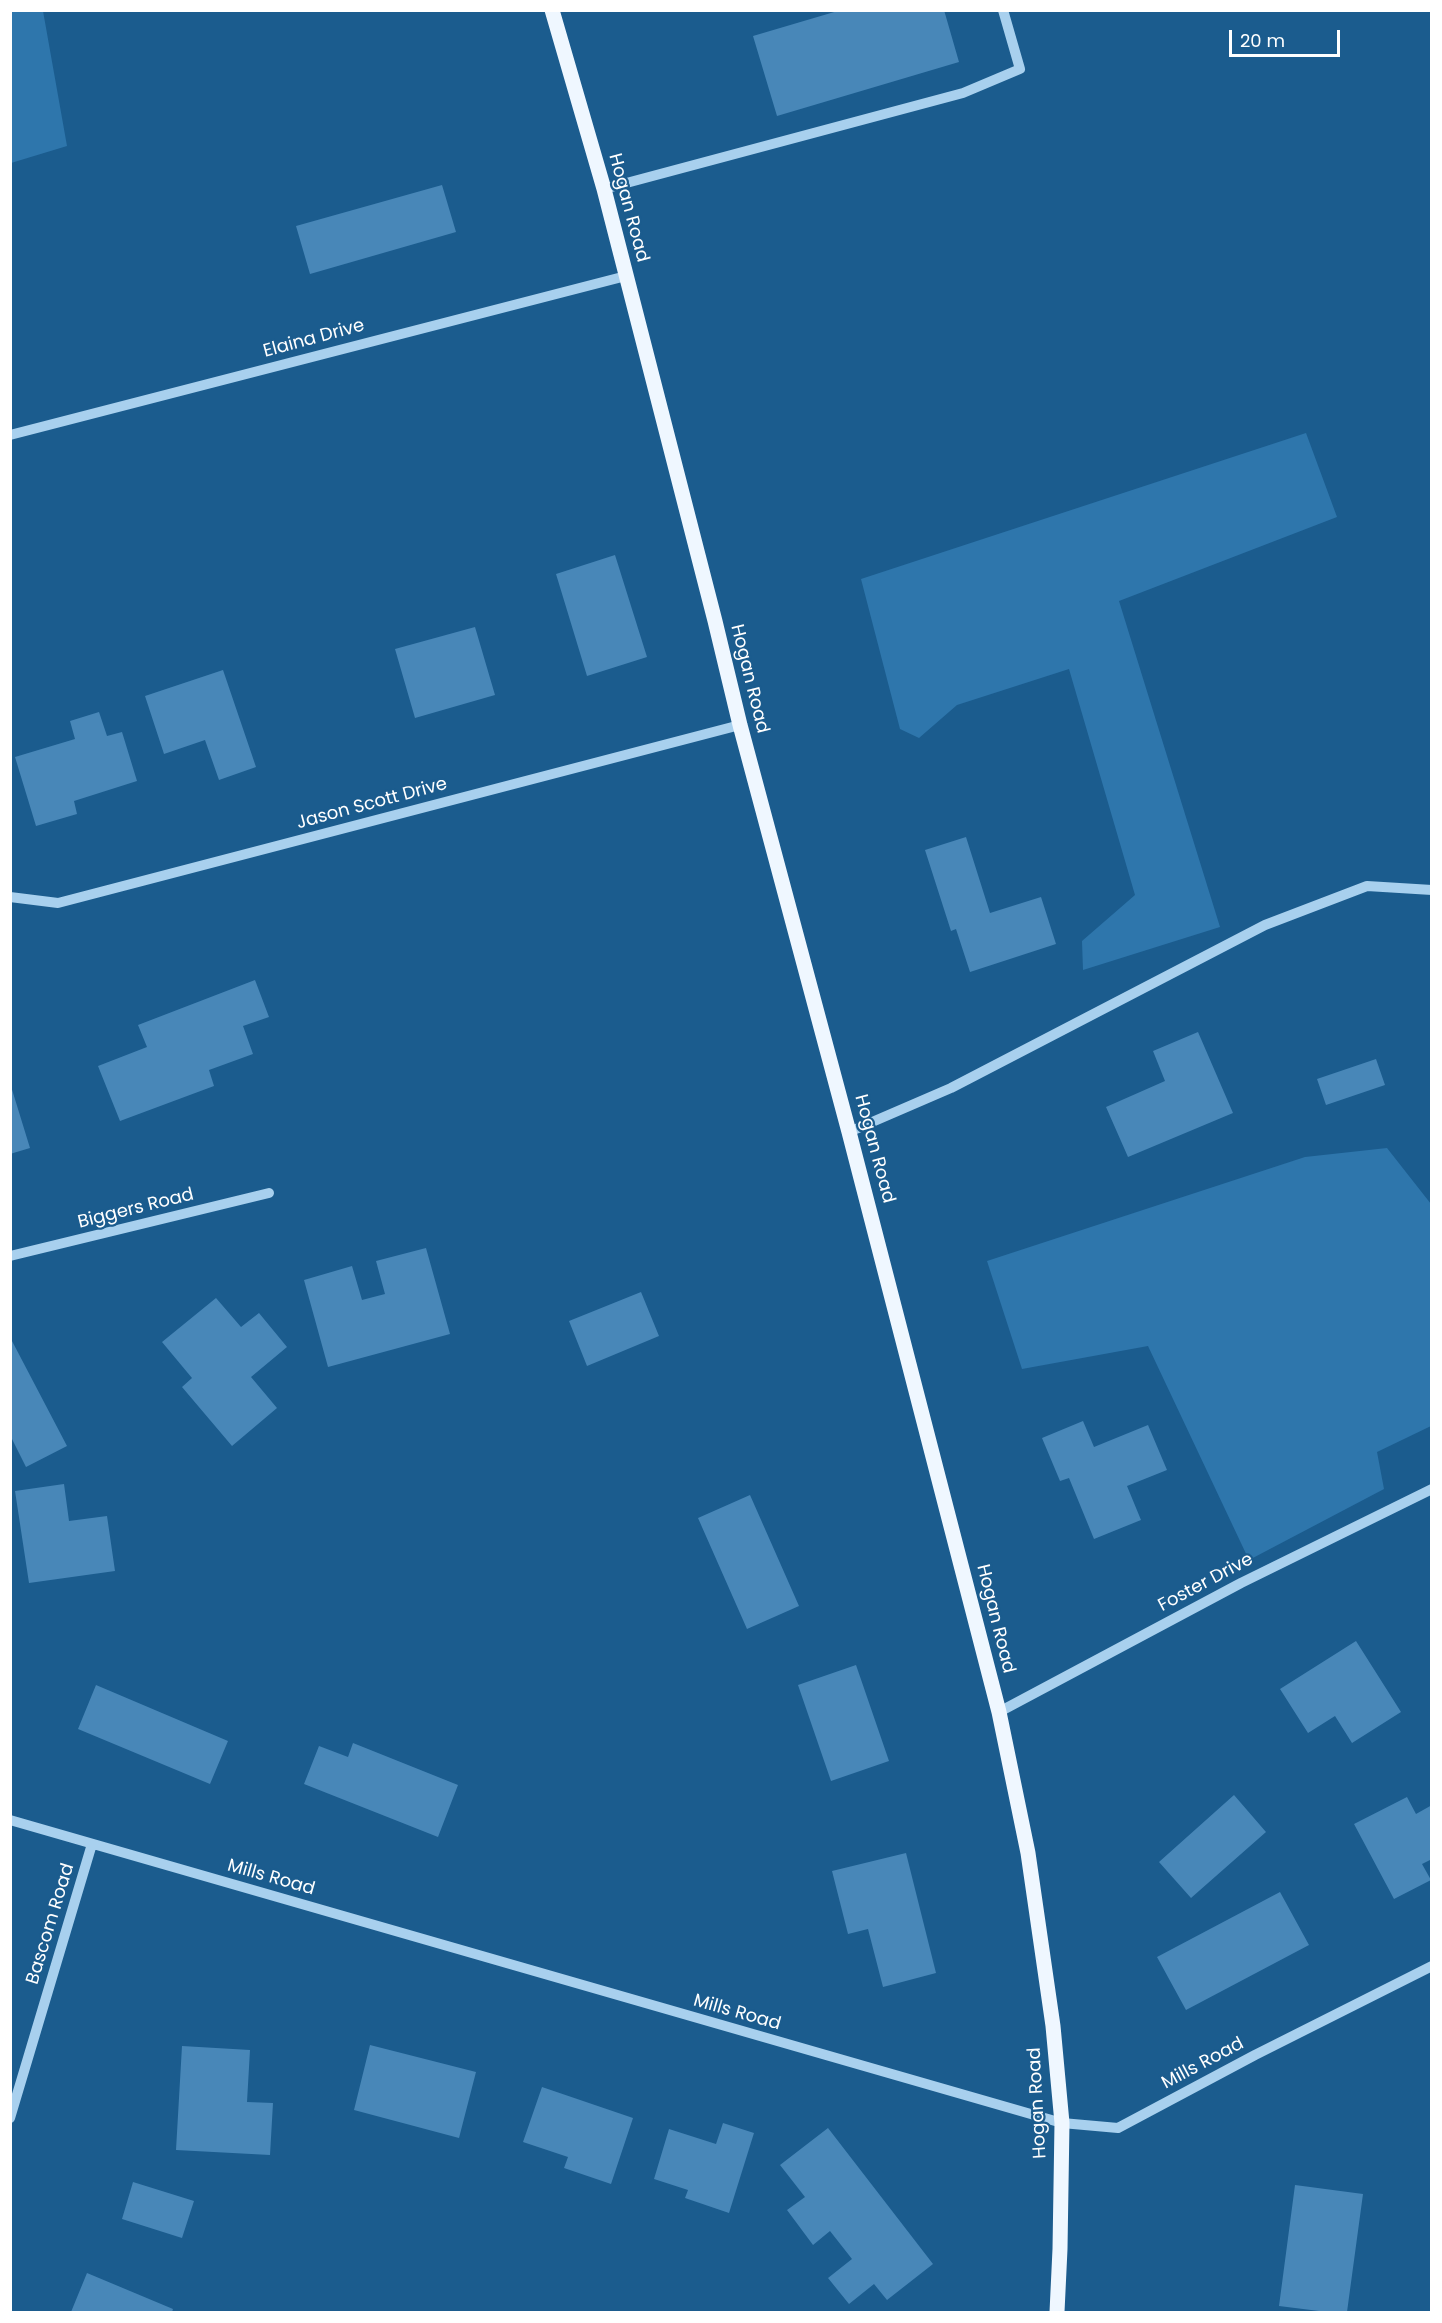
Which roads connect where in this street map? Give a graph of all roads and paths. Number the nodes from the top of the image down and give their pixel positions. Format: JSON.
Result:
{"nodes":[{"id":1,"x":552,"y":10,"type":"edge"},
{"id":2,"x":1003,"y":10,"type":"edge"},
{"id":3,"x":604,"y":189,"type":"junction"},
{"id":4,"x":626,"y":276,"type":"junction"},
{"id":5,"x":10,"y":435,"type":"edge"},
{"id":6,"x":740,"y":725,"type":"junction"},
{"id":7,"x":1431,"y":890,"type":"edge"},
{"id":8,"x":10,"y":897,"type":"edge"},
{"id":9,"x":849,"y":1132,"type":"junction"},
{"id":10,"x":269,"y":1192,"type":"dead end"},
{"id":11,"x":10,"y":1257,"type":"edge"},
{"id":12,"x":1431,"y":1489,"type":"edge"},
{"id":13,"x":999,"y":1712,"type":"junction"},
{"id":14,"x":10,"y":1820,"type":"edge"},
{"id":15,"x":92,"y":1844,"type":"junction"},
{"id":16,"x":1431,"y":1966,"type":"edge"},
{"id":17,"x":10,"y":2118,"type":"edge"},
{"id":18,"x":1062,"y":2123,"type":"junction"},
{"id":19,"x":1057,"y":2313,"type":"edge"}],
"edges":[{"from":1,"to":3,"type":"main road","name":"Hogan Road"},
{"from":2,"to":3,"type":"street"},
{"from":3,"to":4,"type":"main road","name":"Hogan Road"},
{"from":4,"to":5,"type":"street","name":"Elaina Drive"},
{"from":4,"to":6,"type":"main road","name":"Hogan Road"},
{"from":6,"to":8,"type":"street","name":"Jason Scott Drive"},
{"from":6,"to":9,"type":"main road","name":"Hogan Road"},
{"from":7,"to":9,"type":"street"},
{"from":9,"to":13,"type":"main road","name":"Hogan Road"},
{"from":10,"to":11,"type":"street","name":"Biggers Road"},
{"from":12,"to":13,"type":"street","name":"Foster Drive"},
{"from":13,"to":18,"type":"main road","name":"Hogan Road"},
{"from":14,"to":15,"type":"street","name":"Mills Road"},
{"from":15,"to":17,"type":"street","name":"Bascom Road"},
{"from":15,"to":18,"type":"street","name":"Mills Road"},
{"from":16,"to":18,"type":"street","name":"Mills Road"},
{"from":18,"to":19,"type":"main road","name":"Hogan Road"}]}
